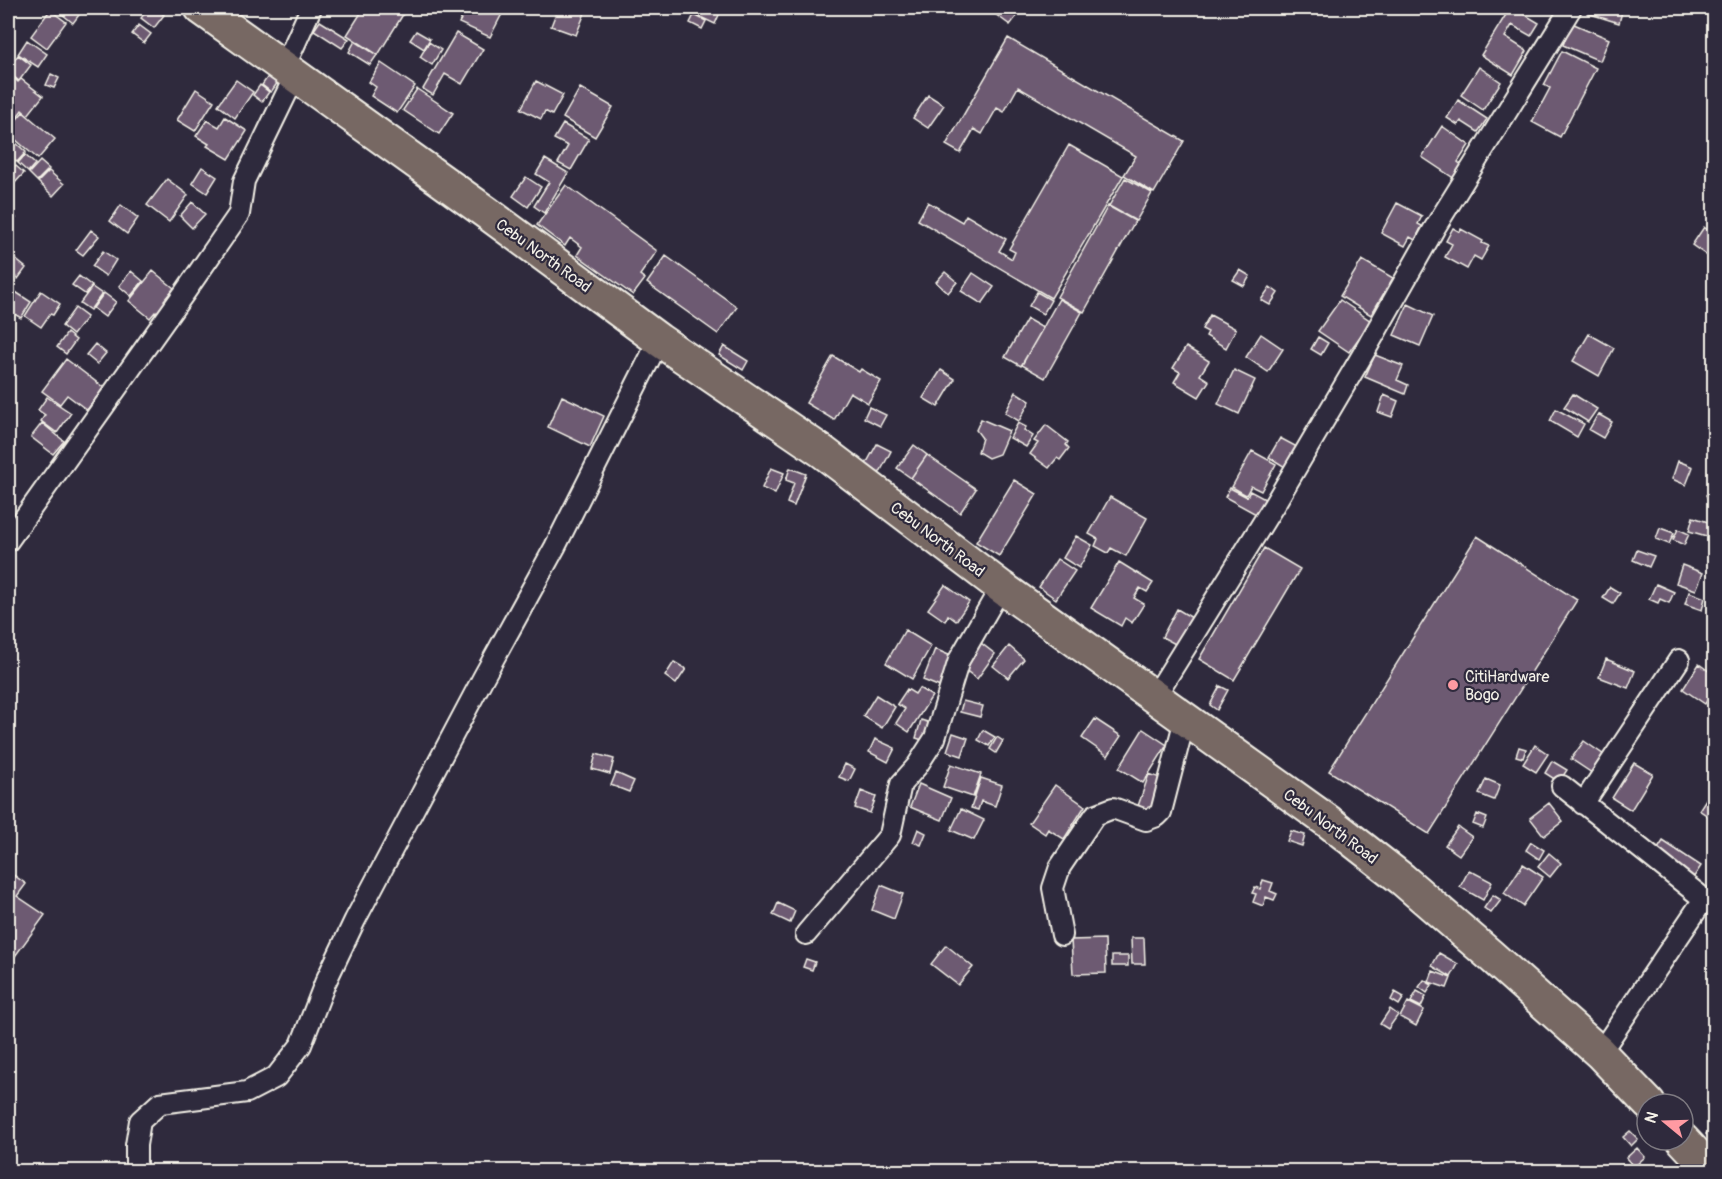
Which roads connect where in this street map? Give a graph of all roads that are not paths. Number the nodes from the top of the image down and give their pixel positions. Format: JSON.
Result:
{"nodes":[{"id":1,"x":201,"y":8,"type":"edge"},
{"id":2,"x":311,"y":8,"type":"edge"},
{"id":3,"x":1571,"y":8,"type":"edge"},
{"id":4,"x":290,"y":72,"type":"junction"},
{"id":5,"x":659,"y":340,"type":"junction"},
{"id":6,"x":8,"y":541,"type":"edge"},
{"id":7,"x":1001,"y":586,"type":"junction"},
{"id":8,"x":1679,"y":660,"type":"dead end"},
{"id":9,"x":1154,"y":698,"type":"junction"},
{"id":10,"x":1185,"y":719,"type":"junction"},
{"id":11,"x":1562,"y":786,"type":"dead end"},
{"id":12,"x":1583,"y":804,"type":"junction"},
{"id":13,"x":806,"y":934,"type":"dead end"},
{"id":14,"x":1062,"y":935,"type":"dead end"},
{"id":15,"x":1600,"y":1053,"type":"junction"},
{"id":16,"x":1637,"y":1092,"type":"edge"},
{"id":17,"x":1694,"y":1152,"type":"edge"},
{"id":18,"x":136,"y":1172,"type":"edge"},
{"id":19,"x":1713,"y":1172,"type":"edge"}],
"edges":[{"from":1,"to":4,"type":"highway","name":"Cebu North Road"},
{"from":2,"to":4,"type":"street"},
{"from":3,"to":9,"type":"street"},
{"from":4,"to":5,"type":"highway","name":"Cebu North Road"},
{"from":4,"to":6,"type":"street"},
{"from":5,"to":7,"type":"highway","name":"Cebu North Road"},
{"from":5,"to":18,"type":"street"},
{"from":7,"to":9,"type":"highway","name":"Cebu North Road"},
{"from":7,"to":13,"type":"street"},
{"from":8,"to":12,"type":"street"},
{"from":9,"to":10,"type":"highway","name":"Cebu North Road"},
{"from":10,"to":14,"type":"street"},
{"from":10,"to":15,"type":"highway","name":"Cebu North Road"},
{"from":11,"to":12,"type":"street"},
{"from":12,"to":15,"type":"street"},
{"from":15,"to":16,"type":"highway","name":"Cebu North Road"},
{"from":17,"to":19,"type":"highway"}]}
